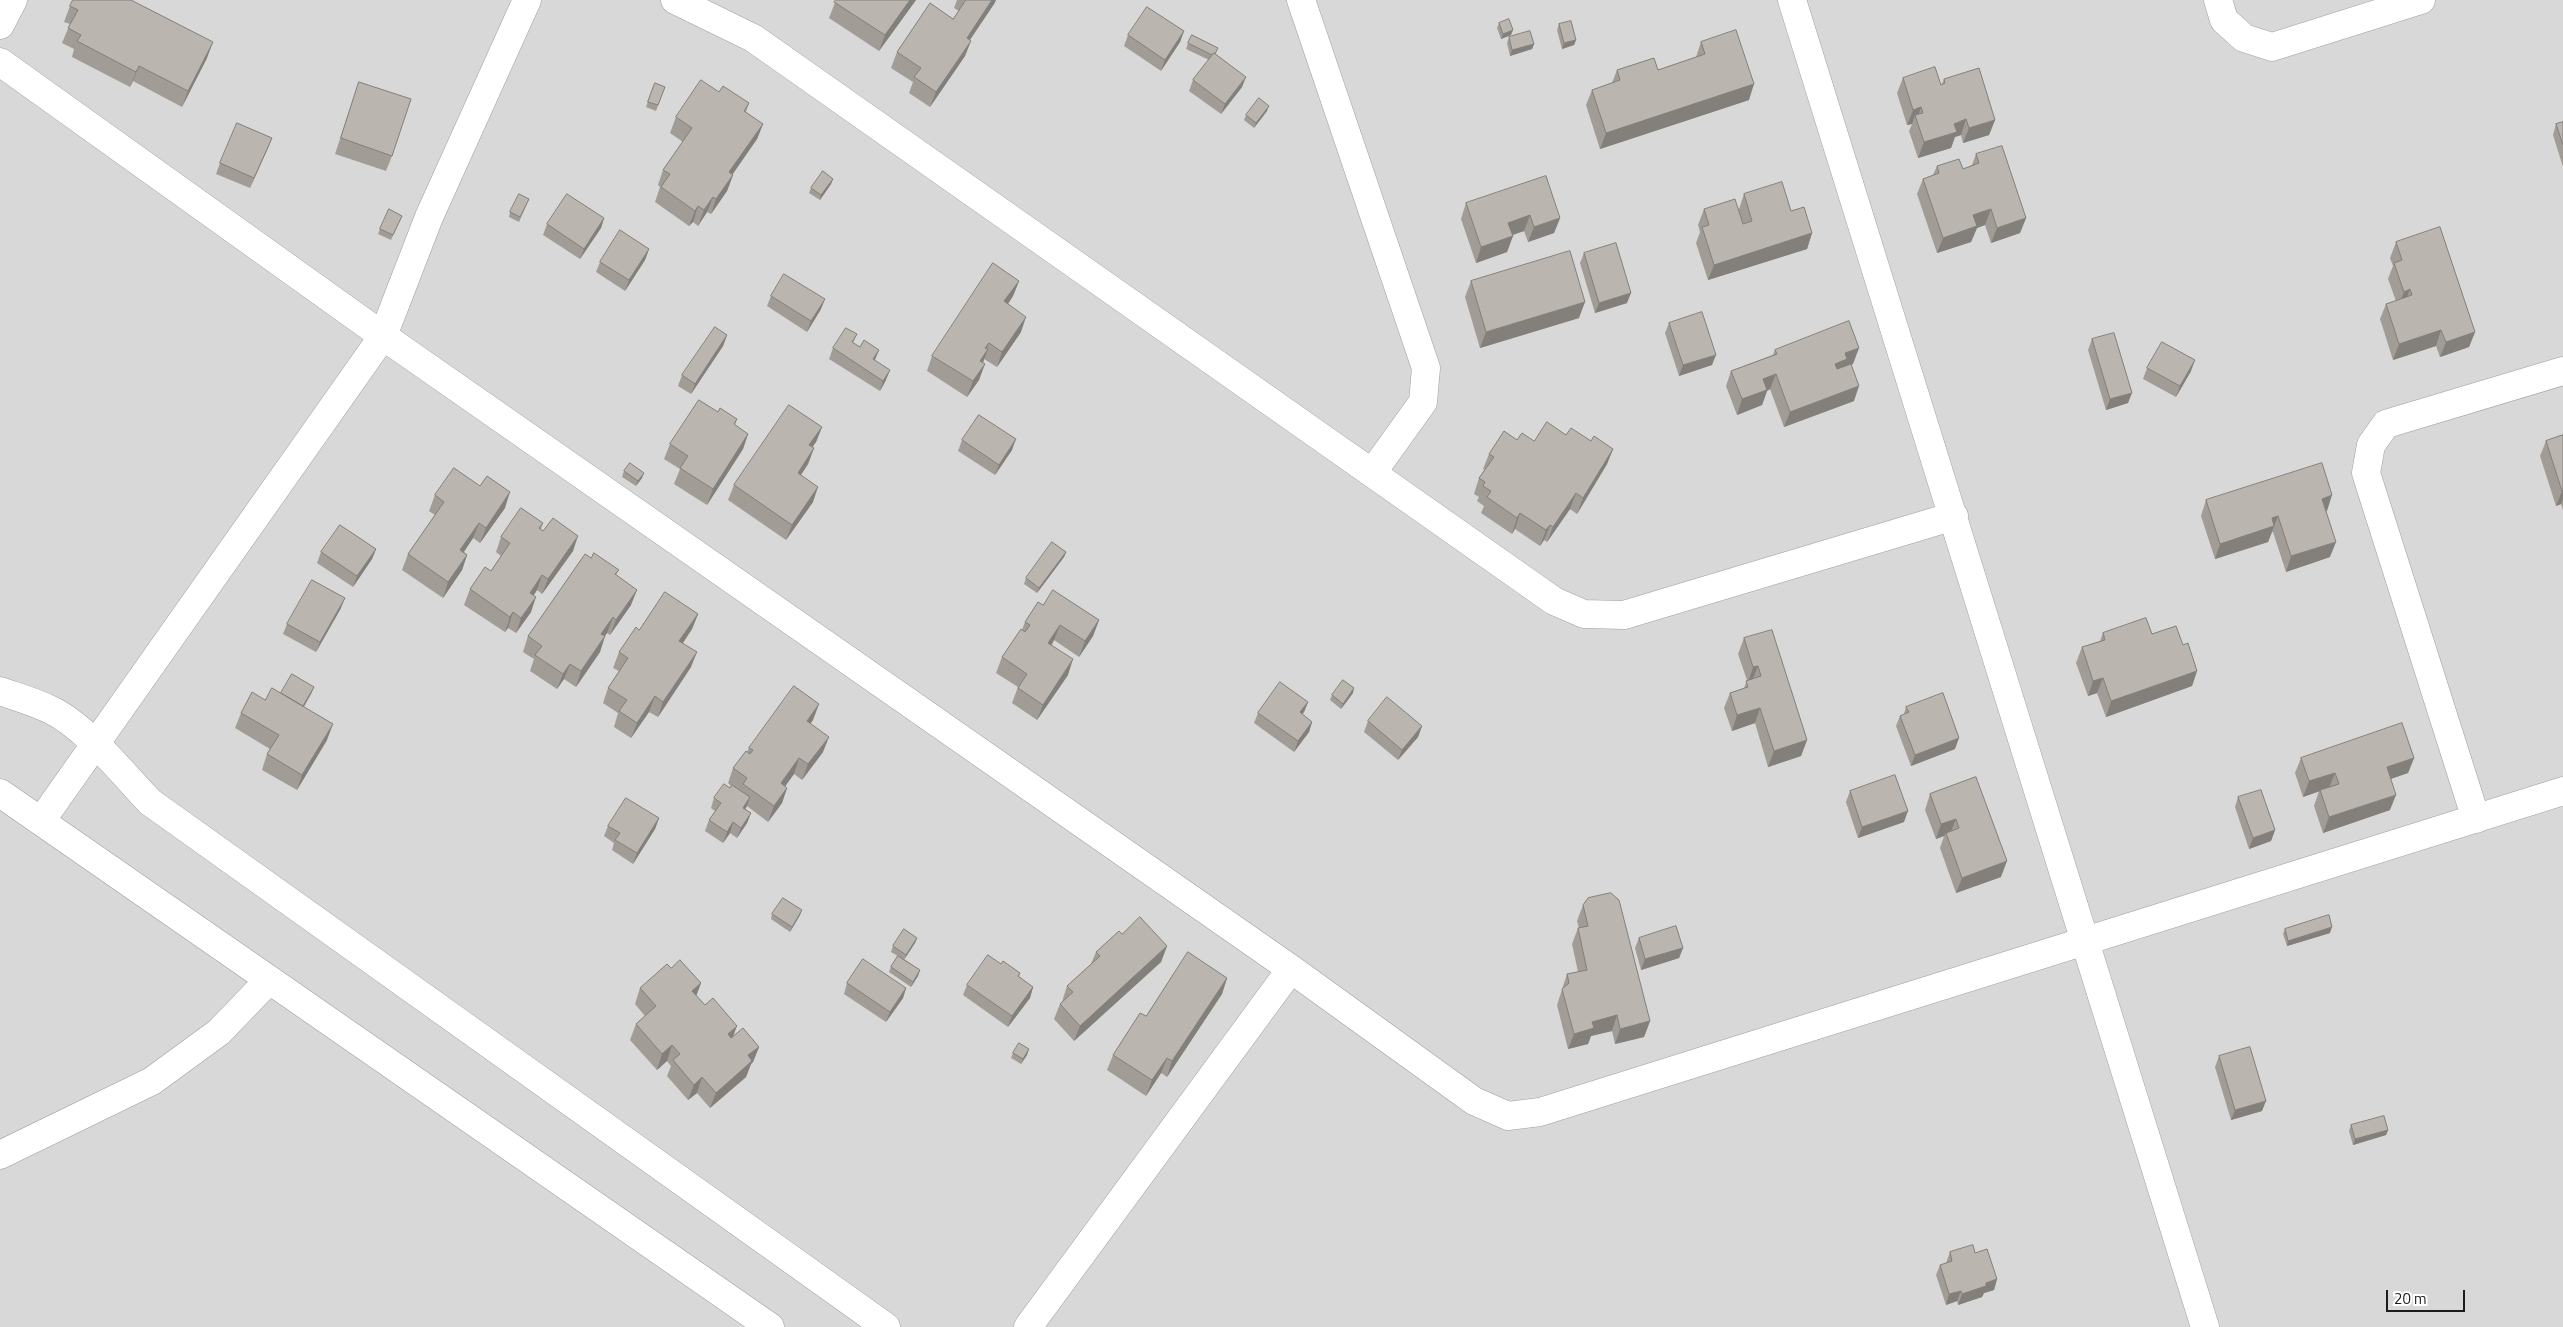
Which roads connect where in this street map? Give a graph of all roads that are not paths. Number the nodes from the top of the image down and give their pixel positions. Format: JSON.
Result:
{"nodes":[{"id":1,"x":13,"y":0,"type":"edge"},
{"id":2,"x":527,"y":0,"type":"edge"},
{"id":3,"x":674,"y":0,"type":"edge"},
{"id":4,"x":1301,"y":0,"type":"edge"},
{"id":5,"x":1792,"y":0,"type":"edge"},
{"id":6,"x":2218,"y":0,"type":"edge"},
{"id":7,"x":2421,"y":0,"type":"edge"},
{"id":8,"x":0,"y":24,"type":"edge"},
{"id":9,"x":0,"y":62,"type":"edge"},
{"id":10,"x":382,"y":336,"type":"junction"},
{"id":11,"x":2563,"y":371,"type":"edge"},
{"id":12,"x":1372,"y":473,"type":"junction"},
{"id":13,"x":1954,"y":516,"type":"junction"},
{"id":14,"x":0,"y":691,"type":"edge"},
{"id":15,"x":96,"y":746,"type":"junction"},
{"id":16,"x":2563,"y":791,"type":"edge"},
{"id":17,"x":0,"y":793,"type":"edge"},
{"id":18,"x":2476,"y":819,"type":"junction"},
{"id":19,"x":41,"y":822,"type":"junction"},
{"id":20,"x":2084,"y":942,"type":"junction"},
{"id":21,"x":1290,"y":969,"type":"junction"},
{"id":22,"x":268,"y":981,"type":"junction"},
{"id":23,"x":0,"y":1154,"type":"edge"},
{"id":24,"x":770,"y":1327,"type":"edge"},
{"id":25,"x":886,"y":1327,"type":"edge"},
{"id":26,"x":1028,"y":1327,"type":"edge"},
{"id":27,"x":2205,"y":1327,"type":"edge"}],
"edges":[{"from":1,"to":8,"type":"street"},
{"from":2,"to":10,"type":"street"},
{"from":3,"to":12,"type":"street"},
{"from":4,"to":12,"type":"street"},
{"from":5,"to":13,"type":"street"},
{"from":6,"to":7,"type":"street"},
{"from":9,"to":10,"type":"street"},
{"from":10,"to":15,"type":"street"},
{"from":10,"to":21,"type":"street"},
{"from":11,"to":18,"type":"street"},
{"from":12,"to":13,"type":"street"},
{"from":13,"to":20,"type":"street"},
{"from":14,"to":15,"type":"street"},
{"from":15,"to":19,"type":"street"},
{"from":15,"to":25,"type":"street"},
{"from":16,"to":18,"type":"street"},
{"from":17,"to":19,"type":"street"},
{"from":18,"to":20,"type":"street"},
{"from":19,"to":22,"type":"street"},
{"from":20,"to":21,"type":"street"},
{"from":20,"to":27,"type":"street"},
{"from":21,"to":26,"type":"street"},
{"from":22,"to":23,"type":"street"},
{"from":22,"to":24,"type":"street"}]}
